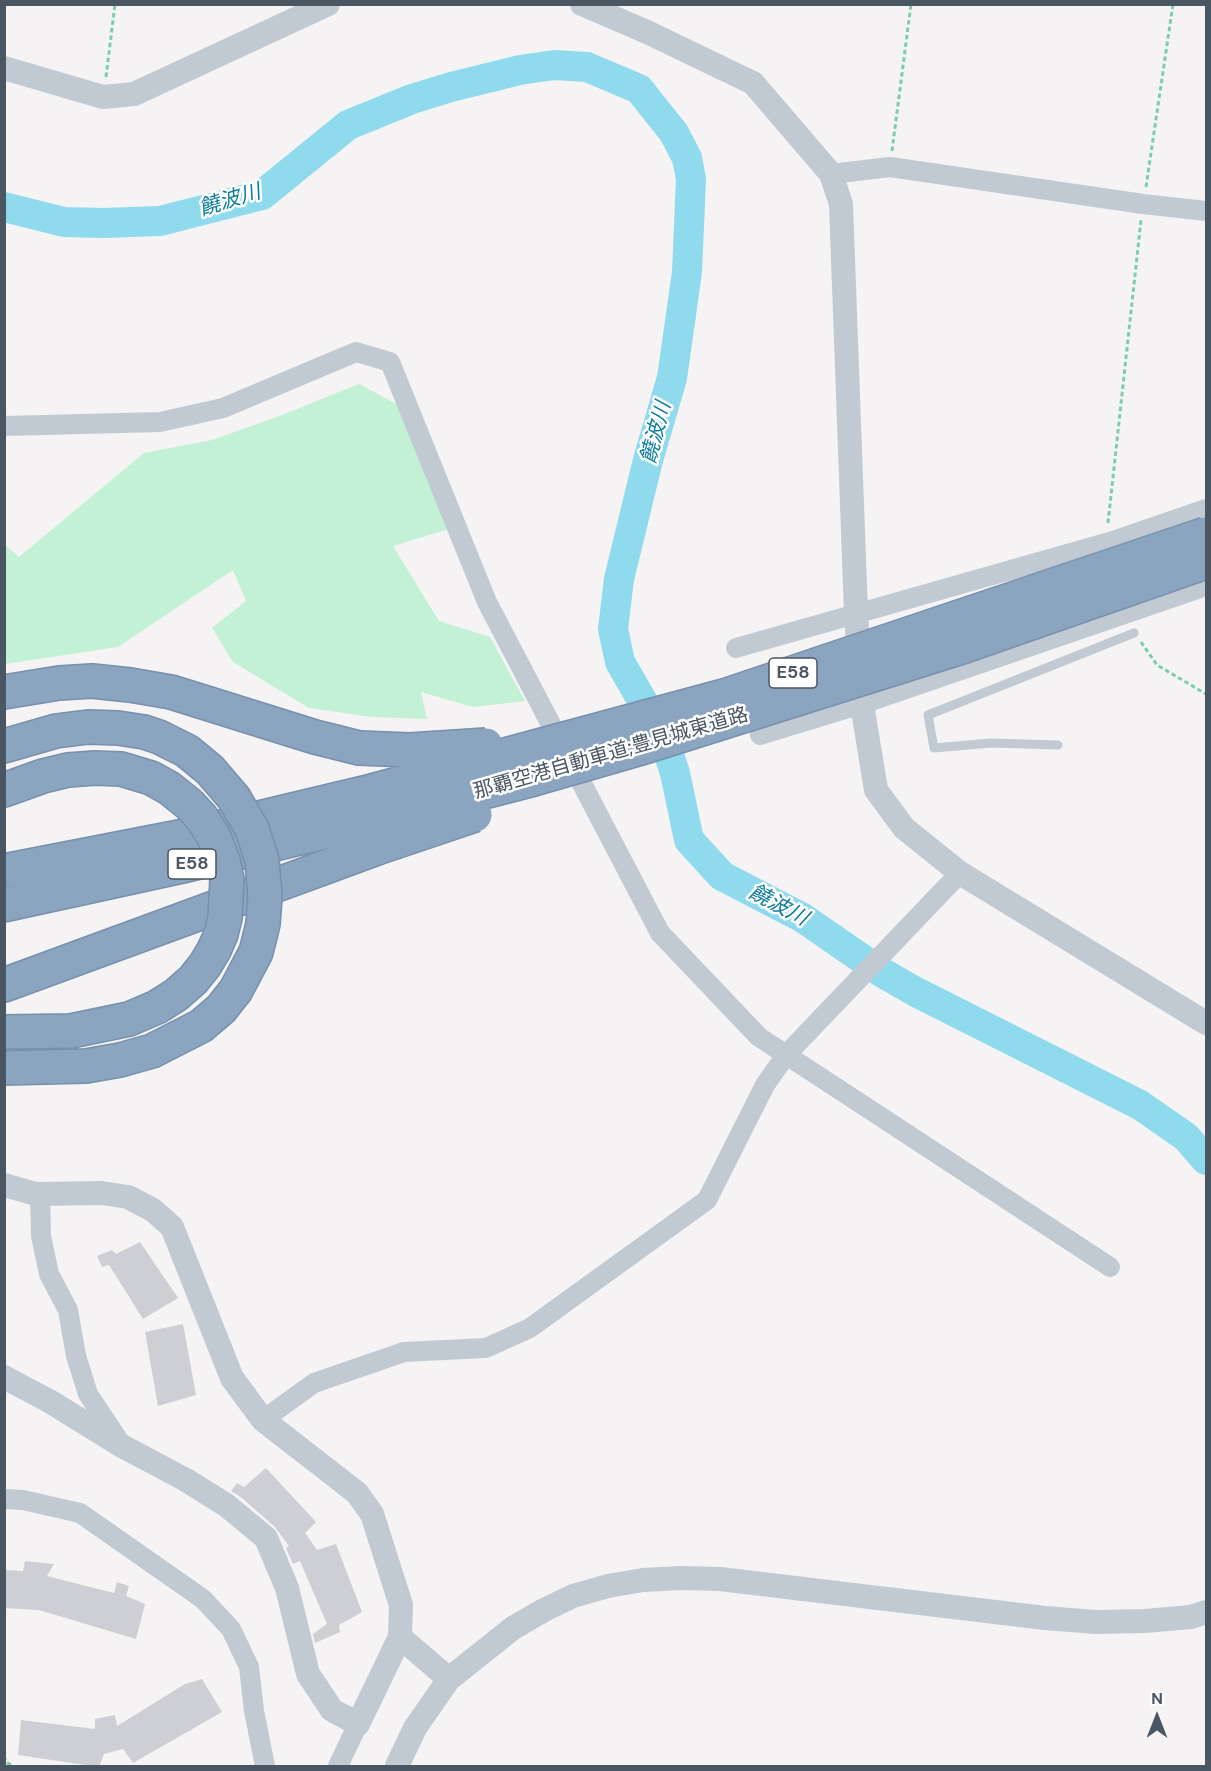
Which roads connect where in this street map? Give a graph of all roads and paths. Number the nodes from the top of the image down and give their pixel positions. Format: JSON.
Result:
{"nodes":[{"id":1,"x":115,"y":4,"type":"edge"},
{"id":2,"x":328,"y":4,"type":"edge"},
{"id":3,"x":582,"y":4,"type":"edge"},
{"id":4,"x":911,"y":4,"type":"edge"},
{"id":5,"x":1173,"y":4,"type":"edge"},
{"id":6,"x":4,"y":68,"type":"edge"},
{"id":7,"x":103,"y":97,"type":"junction"},
{"id":8,"x":890,"y":167,"type":"junction"},
{"id":9,"x":831,"y":174,"type":"junction"},
{"id":10,"x":1143,"y":204,"type":"junction"},
{"id":11,"x":1206,"y":211,"type":"edge"},
{"id":12,"x":4,"y":426,"type":"edge"},
{"id":13,"x":1206,"y":509,"type":"edge"},
{"id":14,"x":1206,"y":534,"type":"edge"},
{"id":15,"x":1116,"y":540,"type":"junction"},
{"id":16,"x":1206,"y":562,"type":"edge"},
{"id":17,"x":1206,"y":586,"type":"edge"},
{"id":18,"x":1137,"y":610,"type":"junction"},
{"id":19,"x":856,"y":614,"type":"junction"},
{"id":20,"x":958,"y":619,"type":"junction"},
{"id":21,"x":1134,"y":633,"type":"joint"},
{"id":22,"x":736,"y":648,"type":"dead end"},
{"id":23,"x":4,"y":692,"type":"edge"},
{"id":24,"x":1206,"y":694,"type":"edge"},
{"id":25,"x":862,"y":704,"type":"junction"},
{"id":26,"x":760,"y":735,"type":"dead end"},
{"id":27,"x":1058,"y":745,"type":"dead end"},
{"id":28,"x":4,"y":746,"type":"edge"},
{"id":29,"x":4,"y":790,"type":"edge"},
{"id":30,"x":376,"y":819,"type":"junction"},
{"id":31,"x":4,"y":871,"type":"edge"},
{"id":32,"x":960,"y":873,"type":"junction"},
{"id":33,"x":4,"y":905,"type":"edge"},
{"id":34,"x":4,"y":985,"type":"edge"},
{"id":35,"x":1206,"y":1023,"type":"edge"},
{"id":36,"x":4,"y":1032,"type":"edge"},
{"id":37,"x":786,"y":1055,"type":"junction"},
{"id":38,"x":4,"y":1068,"type":"edge"},
{"id":39,"x":4,"y":1185,"type":"edge"},
{"id":40,"x":40,"y":1194,"type":"junction"},
{"id":41,"x":1110,"y":1267,"type":"dead end"},
{"id":42,"x":4,"y":1377,"type":"edge"},
{"id":43,"x":263,"y":1420,"type":"junction"},
{"id":44,"x":122,"y":1446,"type":"junction"},
{"id":45,"x":4,"y":1499,"type":"edge"},
{"id":46,"x":1206,"y":1612,"type":"edge"},
{"id":47,"x":400,"y":1637,"type":"junction"},
{"id":48,"x":449,"y":1678,"type":"junction"},
{"id":49,"x":358,"y":1724,"type":"junction"},
{"id":50,"x":4,"y":1756,"type":"edge"},
{"id":51,"x":14,"y":1767,"type":"edge"},
{"id":52,"x":265,"y":1767,"type":"edge"},
{"id":53,"x":338,"y":1767,"type":"edge"},
{"id":54,"x":397,"y":1767,"type":"edge"}],
"edges":[{"from":1,"to":7,"type":"path"},
{"from":2,"to":7,"type":"street"},
{"from":3,"to":9,"type":"street"},
{"from":4,"to":8,"type":"path"},
{"from":5,"to":10,"type":"path"},
{"from":6,"to":7,"type":"street"},
{"from":8,"to":9,"type":"street"},
{"from":8,"to":10,"type":"street"},
{"from":9,"to":19,"type":"street"},
{"from":10,"to":11,"type":"street"},
{"from":10,"to":15,"type":"path"},
{"from":12,"to":37,"type":"street"},
{"from":13,"to":15,"type":"street"},
{"from":14,"to":20,"type":"highway","name":"那覇空港自動車道;豊見城東道路","number":"E58","bridge":true},
{"from":15,"to":18,"type":"street"},
{"from":15,"to":19,"type":"street"},
{"from":16,"to":30,"type":"highway","number":"E58","bridge":true},
{"from":17,"to":18,"type":"street"},
{"from":18,"to":25,"type":"street"},
{"from":19,"to":22,"type":"street"},
{"from":19,"to":25,"type":"street"},
{"from":20,"to":23,"type":"highway","bridge":true},
{"from":20,"to":30,"type":"highway","name":"那覇空港自動車道;豊見城東道路","number":"E58","bridge":true},
{"from":21,"to":24,"type":"path"},
{"from":21,"to":27,"type":"lane"},
{"from":25,"to":26,"type":"street"},
{"from":25,"to":32,"type":"street"},
{"from":28,"to":38,"type":"highway","bridge":true},
{"from":29,"to":36,"type":"highway","bridge":true},
{"from":30,"to":31,"type":"highway","name":"那覇空港自動車道;豊見城東道路","number":"E58"},
{"from":30,"to":33,"type":"highway","name":"那覇空港自動車道;豊見城東道路","number":"E58"},
{"from":30,"to":34,"type":"highway"},
{"from":32,"to":35,"type":"street"},
{"from":32,"to":37,"type":"street"},
{"from":37,"to":41,"type":"street"},
{"from":37,"to":43,"type":"street"},
{"from":39,"to":40,"type":"street"},
{"from":40,"to":43,"type":"street"},
{"from":40,"to":44,"type":"street"},
{"from":42,"to":44,"type":"street"},
{"from":43,"to":47,"type":"street"},
{"from":44,"to":49,"type":"street"},
{"from":45,"to":52,"type":"street"},
{"from":46,"to":48,"type":"street"},
{"from":47,"to":48,"type":"street"},
{"from":47,"to":49,"type":"street"},
{"from":48,"to":54,"type":"street"},
{"from":49,"to":53,"type":"street"},
{"from":50,"to":51,"type":"path"}]}
